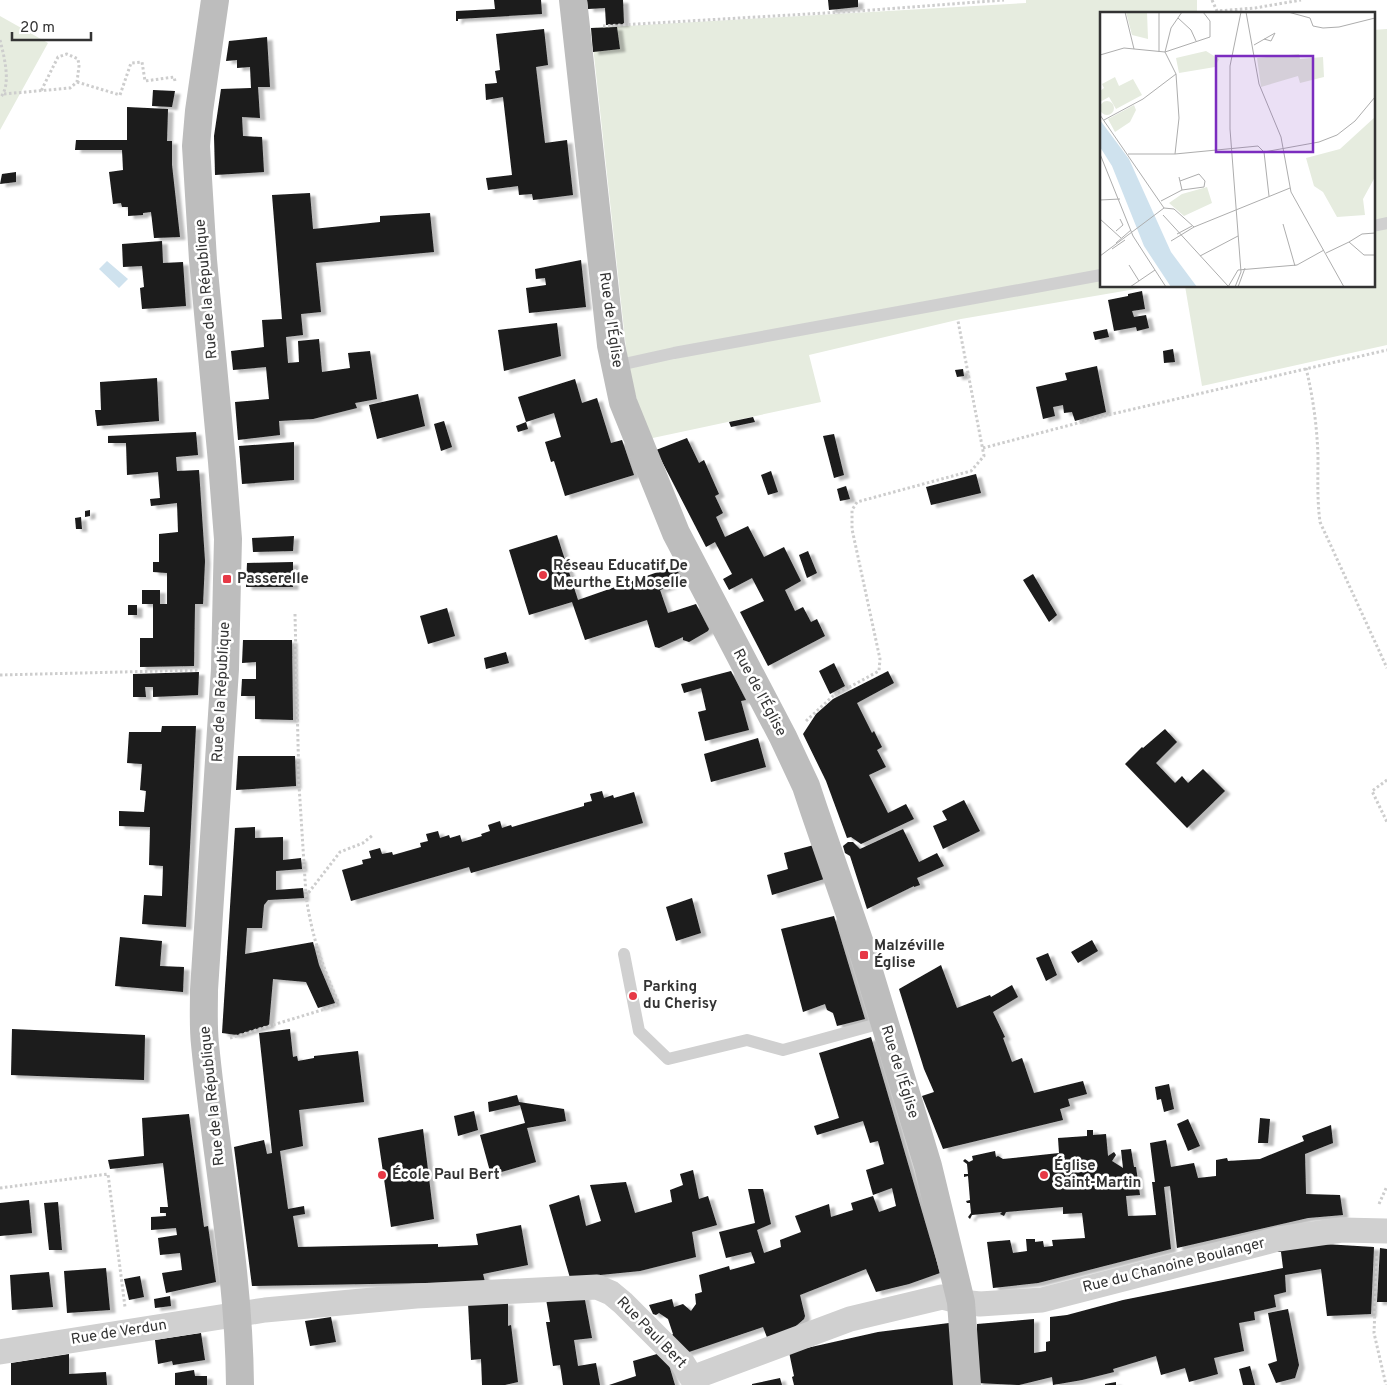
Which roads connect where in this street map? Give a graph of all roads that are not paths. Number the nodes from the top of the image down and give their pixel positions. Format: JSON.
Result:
{"nodes":[{"id":1,"x":215,"y":0,"type":"edge"},
{"id":2,"x":573,"y":0,"type":"edge"},
{"id":3,"x":1387,"y":223,"type":"edge"},
{"id":4,"x":1374,"y":226,"type":"edge"},
{"id":5,"x":1100,"y":275,"type":"edge"},
{"id":6,"x":616,"y":366,"type":"junction"},
{"id":7,"x":624,"y":954,"type":"dead end"},
{"id":8,"x":884,"y":1022,"type":"junction"},
{"id":9,"x":1383,"y":1231,"type":"edge"},
{"id":10,"x":961,"y":1302,"type":"junction"},
{"id":11,"x":237,"y":1314,"type":"junction"},
{"id":12,"x":0,"y":1352,"type":"edge"},
{"id":13,"x":692,"y":1381,"type":"edge"},
{"id":14,"x":240,"y":1385,"type":"edge"},
{"id":15,"x":967,"y":1385,"type":"edge"}],
"edges":[{"from":1,"to":11,"type":"main road","name":"Rue de la République"},
{"from":2,"to":6,"type":"main road","name":"Rue de l'Église"},
{"from":3,"to":4,"type":"lane"},
{"from":5,"to":6,"type":"lane"},
{"from":6,"to":8,"type":"main road","name":"Rue de l'Église"},
{"from":7,"to":8,"type":"lane"},
{"from":8,"to":10,"type":"main road","name":"Rue de l'Église"},
{"from":9,"to":10,"type":"street","name":"Rue du Chanoine Boulanger"},
{"from":10,"to":13,"type":"street","name":"Rue Paul Bert"},
{"from":10,"to":15,"type":"main road","name":"Rue de l'Église"},
{"from":11,"to":12,"type":"street","name":"Rue de Verdun"},
{"from":11,"to":13,"type":"street","name":"Rue Paul Bert"},
{"from":11,"to":14,"type":"main road","name":"Rue de la République"}]}
